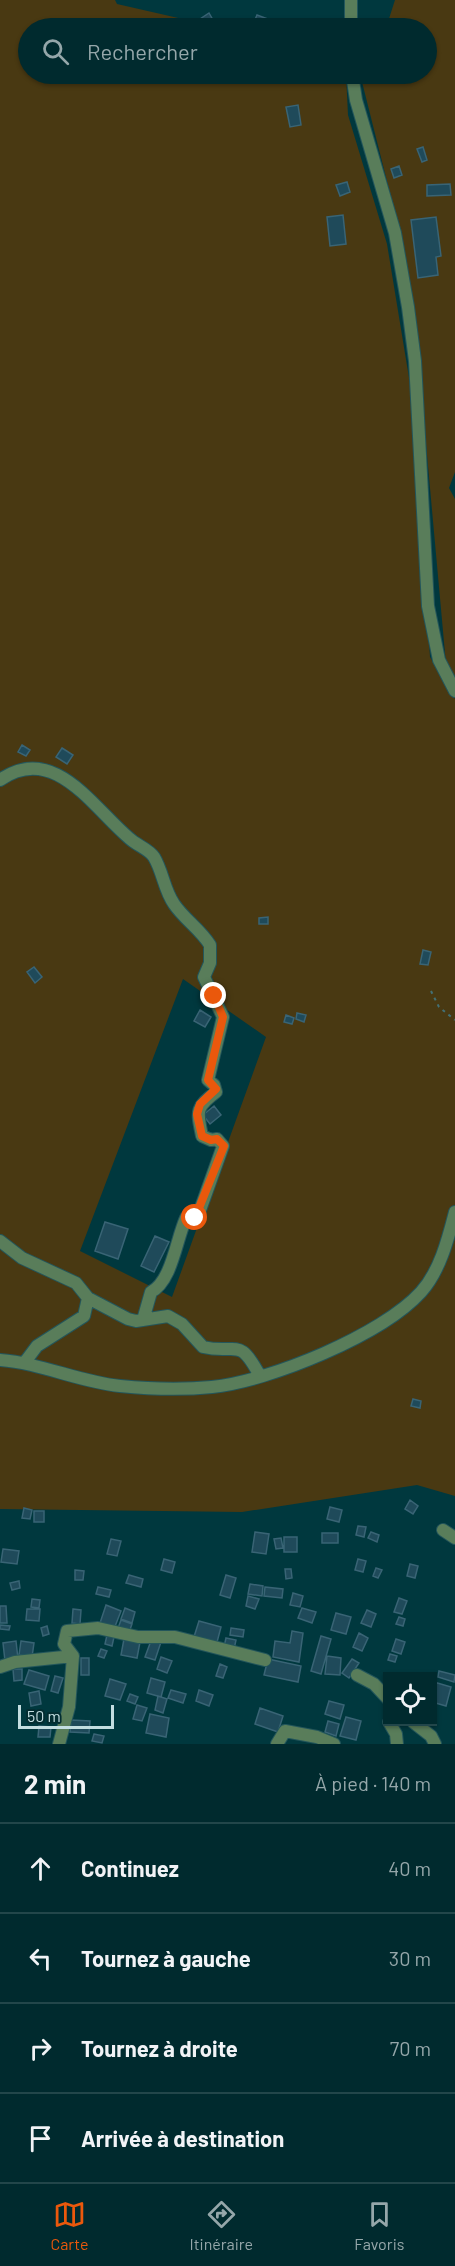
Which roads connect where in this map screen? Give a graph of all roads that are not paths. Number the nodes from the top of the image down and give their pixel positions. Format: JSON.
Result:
{"nodes":[{"id":1,"x":351,"y":0,"type":"edge"},
{"id":2,"x":351,"y":18,"type":"edge"},
{"id":3,"x":354,"y":84,"type":"edge"},
{"id":4,"x":455,"y":691,"type":"edge"},
{"id":5,"x":0,"y":780,"type":"edge"},
{"id":6,"x":455,"y":1212,"type":"edge"},
{"id":7,"x":0,"y":1240,"type":"edge"},
{"id":8,"x":88,"y":1298,"type":"junction"},
{"id":9,"x":143,"y":1320,"type":"junction"},
{"id":10,"x":0,"y":1360,"type":"edge"},
{"id":11,"x":25,"y":1362,"type":"junction"},
{"id":12,"x":260,"y":1376,"type":"junction"},
{"id":13,"x":443,"y":1530,"type":"dead end"},
{"id":14,"x":455,"y":1538,"type":"edge"},
{"id":15,"x":73,"y":1656,"type":"junction"},
{"id":16,"x":265,"y":1660,"type":"dead end"},
{"id":17,"x":0,"y":1667,"type":"edge"},
{"id":18,"x":357,"y":1675,"type":"dead end"},
{"id":19,"x":383,"y":1695,"type":"edge"},
{"id":20,"x":391,"y":1726,"type":"edge"},
{"id":21,"x":418,"y":1726,"type":"edge"},
{"id":22,"x":59,"y":1744,"type":"edge"},
{"id":23,"x":277,"y":1744,"type":"edge"},
{"id":24,"x":334,"y":1744,"type":"edge"},
{"id":25,"x":397,"y":1744,"type":"edge"},
{"id":26,"x":435,"y":1744,"type":"edge"}],
"edges":[{"from":1,"to":2,"type":"street"},
{"from":3,"to":4,"type":"street"},
{"from":5,"to":9,"type":"street"},
{"from":6,"to":12,"type":"street"},
{"from":7,"to":8,"type":"street"},
{"from":8,"to":9,"type":"street"},
{"from":8,"to":11,"type":"street"},
{"from":9,"to":12,"type":"street"},
{"from":10,"to":11,"type":"street"},
{"from":11,"to":12,"type":"street"},
{"from":13,"to":14,"type":"street"},
{"from":15,"to":16,"type":"street"},
{"from":15,"to":17,"type":"street"},
{"from":15,"to":22,"type":"street"},
{"from":18,"to":19,"type":"street"},
{"from":20,"to":25,"type":"street"},
{"from":21,"to":26,"type":"street"},
{"from":23,"to":24,"type":"street"}]}
